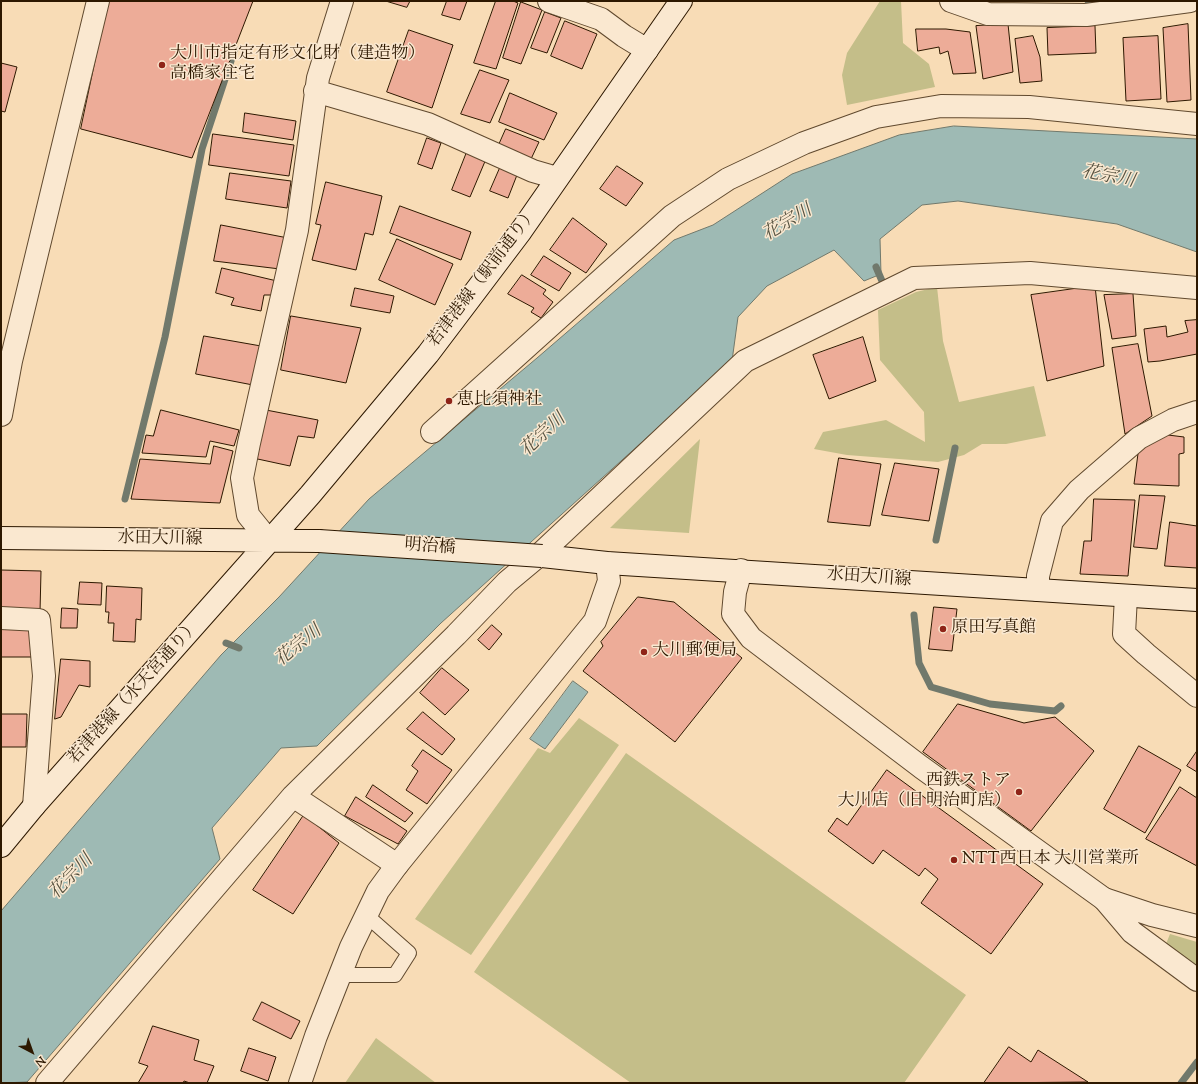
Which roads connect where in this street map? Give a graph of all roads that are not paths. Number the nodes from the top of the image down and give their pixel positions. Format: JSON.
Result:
{"nodes":[{"id":1,"x":98,"y":1,"type":"edge"},
{"id":2,"x":342,"y":1,"type":"edge"},
{"id":3,"x":549,"y":1,"type":"edge"},
{"id":4,"x":681,"y":1,"type":"edge"},
{"id":5,"x":951,"y":1,"type":"edge"},
{"id":6,"x":1190,"y":1,"type":"edge"},
{"id":7,"x":647,"y":50,"type":"junction"},
{"id":8,"x":315,"y":91,"type":"junction"},
{"id":9,"x":1197,"y":124,"type":"edge"},
{"id":10,"x":557,"y":178,"type":"junction"},
{"id":11,"x":1197,"y":288,"type":"edge"},
{"id":12,"x":7,"y":351,"type":"edge"},
{"id":13,"x":1197,"y":412,"type":"edge"},
{"id":14,"x":1,"y":415,"type":"edge"},
{"id":15,"x":432,"y":432,"type":"dead end"},
{"id":16,"x":1,"y":538,"type":"edge"},
{"id":17,"x":269,"y":541,"type":"junction"},
{"id":18,"x":319,"y":541,"type":"joint"},
{"id":19,"x":542,"y":556,"type":"joint"},
{"id":20,"x":607,"y":563,"type":"junction"},
{"id":21,"x":741,"y":570,"type":"junction"},
{"id":22,"x":1038,"y":590,"type":"junction"},
{"id":23,"x":1126,"y":596,"type":"junction"},
{"id":24,"x":1197,"y":600,"type":"edge"},
{"id":25,"x":1,"y":618,"type":"edge"},
{"id":26,"x":1197,"y":696,"type":"edge"},
{"id":27,"x":293,"y":796,"type":"junction"},
{"id":28,"x":34,"y":806,"type":"junction"},
{"id":29,"x":1,"y":846,"type":"edge"},
{"id":30,"x":397,"y":865,"type":"junction"},
{"id":31,"x":1104,"y":899,"type":"junction"},
{"id":32,"x":366,"y":915,"type":"junction"},
{"id":33,"x":1197,"y":925,"type":"edge"},
{"id":34,"x":340,"y":975,"type":"junction"},
{"id":35,"x":1197,"y":980,"type":"edge"},
{"id":36,"x":47,"y":1083,"type":"edge"},
{"id":37,"x":300,"y":1083,"type":"edge"}],
"edges":[{"from":1,"to":12,"type":"street"},
{"from":2,"to":8,"type":"street"},
{"from":3,"to":7,"type":"street"},
{"from":4,"to":7,"type":"street","name":"若津港線（駅前通り）"},
{"from":5,"to":6,"type":"street"},
{"from":7,"to":10,"type":"street","name":"若津港線（駅前通り）"},
{"from":8,"to":10,"type":"street"},
{"from":8,"to":17,"type":"street"},
{"from":9,"to":15,"type":"street"},
{"from":10,"to":17,"type":"street","name":"若津港線（駅前通り）"},
{"from":11,"to":27,"type":"street"},
{"from":12,"to":14,"type":"street"},
{"from":13,"to":22,"type":"street"},
{"from":16,"to":17,"type":"street","name":"水田大川線"},
{"from":17,"to":18,"type":"street","name":"水田大川線"},
{"from":17,"to":28,"type":"street","name":"若津港線（水天宮通り）"},
{"from":18,"to":19,"type":"street","name":"明治橋","bridge":true},
{"from":19,"to":20,"type":"street","name":"水田大川線"},
{"from":20,"to":21,"type":"street","name":"水田大川線"},
{"from":20,"to":30,"type":"street"},
{"from":21,"to":22,"type":"street","name":"水田大川線"},
{"from":21,"to":31,"type":"street"},
{"from":22,"to":23,"type":"street","name":"水田大川線"},
{"from":23,"to":24,"type":"street","name":"水田大川線"},
{"from":23,"to":26,"type":"street"},
{"from":25,"to":28,"type":"street"},
{"from":27,"to":30,"type":"street"},
{"from":27,"to":36,"type":"street"},
{"from":28,"to":29,"type":"street","name":"若津港線（水天宮通り）"},
{"from":30,"to":32,"type":"street"},
{"from":31,"to":33,"type":"street"},
{"from":31,"to":35,"type":"street"},
{"from":32,"to":34,"type":"street"},
{"from":32,"to":34,"type":"lane"},
{"from":34,"to":37,"type":"street"}]}
